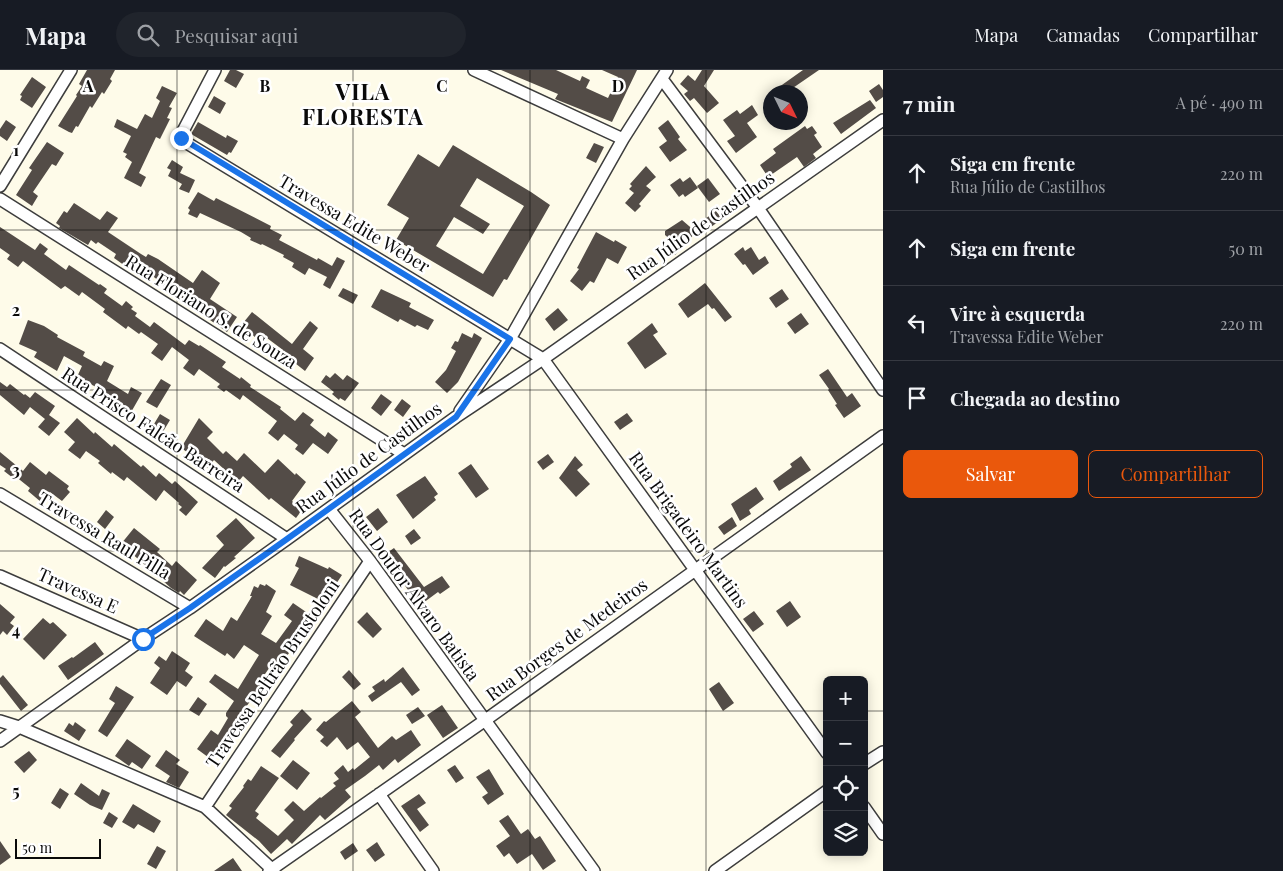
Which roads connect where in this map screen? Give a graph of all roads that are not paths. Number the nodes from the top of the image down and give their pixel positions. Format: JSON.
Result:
{"nodes":[{"id":1,"x":71,"y":70,"type":"edge"},
{"id":2,"x":215,"y":70,"type":"edge"},
{"id":3,"x":474,"y":70,"type":"edge"},
{"id":4,"x":665,"y":75,"type":"edge"},
{"id":5,"x":883,"y":120,"type":"edge"},
{"id":6,"x":623,"y":139,"type":"junction"},
{"id":7,"x":0,"y":186,"type":"edge"},
{"id":8,"x":0,"y":199,"type":"edge"},
{"id":9,"x":758,"y":208,"type":"junction"},
{"id":10,"x":510,"y":339,"type":"junction"},
{"id":11,"x":0,"y":349,"type":"edge"},
{"id":12,"x":543,"y":359,"type":"junction"},
{"id":13,"x":883,"y":390,"type":"edge"},
{"id":14,"x":456,"y":417,"type":"junction"},
{"id":15,"x":883,"y":436,"type":"edge"},
{"id":16,"x":404,"y":454,"type":"junction"},
{"id":17,"x":0,"y":494,"type":"edge"},
{"id":18,"x":330,"y":509,"type":"junction"},
{"id":19,"x":287,"y":539,"type":"junction"},
{"id":20,"x":370,"y":561,"type":"junction"},
{"id":21,"x":695,"y":569,"type":"junction"},
{"id":22,"x":0,"y":576,"type":"edge"},
{"id":23,"x":190,"y":608,"type":"junction"},
{"id":24,"x":143,"y":639,"type":"junction"},
{"id":25,"x":0,"y":720,"type":"edge"},
{"id":26,"x":484,"y":721,"type":"junction"},
{"id":27,"x":19,"y":727,"type":"junction"},
{"id":28,"x":0,"y":741,"type":"edge"},
{"id":29,"x":823,"y":747,"type":"edge"},
{"id":30,"x":883,"y":752,"type":"edge"},
{"id":31,"x":868,"y":761,"type":"edge"},
{"id":32,"x":379,"y":794,"type":"junction"},
{"id":33,"x":823,"y":794,"type":"edge"},
{"id":34,"x":205,"y":807,"type":"junction"},
{"id":35,"x":867,"y":811,"type":"edge"},
{"id":36,"x":883,"y":834,"type":"edge"},
{"id":37,"x":272,"y":870,"type":"edge"},
{"id":38,"x":433,"y":871,"type":"edge"},
{"id":39,"x":594,"y":871,"type":"edge"},
{"id":40,"x":714,"y":871,"type":"edge"}],
"edges":[{"from":1,"to":7,"type":"street"},
{"from":2,"to":10,"type":"street","name":"Travessa Edite Weber"},
{"from":3,"to":6,"type":"street"},
{"from":4,"to":6,"type":"street"},
{"from":4,"to":9,"type":"street"},
{"from":5,"to":9,"type":"street","name":"Rua Júlio de Castilhos"},
{"from":6,"to":10,"type":"street"},
{"from":8,"to":16,"type":"street","name":"Rua Floriano S. de Souza"},
{"from":9,"to":12,"type":"street","name":"Rua Júlio de Castilhos"},
{"from":9,"to":13,"type":"street"},
{"from":10,"to":12,"type":"street","name":"Rua Brigadeiro Martins"},
{"from":10,"to":14,"type":"street"},
{"from":11,"to":19,"type":"street","name":"Rua Prisco Falcão Barreira"},
{"from":12,"to":14,"type":"street","name":"Rua Júlio de Castilhos"},
{"from":12,"to":21,"type":"street","name":"Rua Brigadeiro Martins"},
{"from":14,"to":16,"type":"street","name":"Rua Júlio de Castilhos"},
{"from":15,"to":21,"type":"street","name":"Rua Borges de Medeiros"},
{"from":16,"to":18,"type":"street","name":"Rua Júlio de Castilhos"},
{"from":17,"to":23,"type":"street","name":"Travessa Raul Pilla"},
{"from":18,"to":19,"type":"street","name":"Rua Júlio de Castilhos"},
{"from":18,"to":20,"type":"street","name":"Rua Doutor Alvaro Batista"},
{"from":19,"to":23,"type":"street","name":"Rua Júlio de Castilhos"},
{"from":20,"to":26,"type":"street","name":"Rua Doutor Alvaro Batista"},
{"from":20,"to":34,"type":"street","name":"Travessa Beltrão Brustoloni"},
{"from":21,"to":26,"type":"street","name":"Rua Borges de Medeiros"},
{"from":21,"to":29,"type":"street","name":"Rua Brigadeiro Martins"},
{"from":22,"to":24,"type":"street","name":"Travessa E"},
{"from":23,"to":24,"type":"street","name":"Rua Júlio de Castilhos"},
{"from":24,"to":27,"type":"street","name":"Rua Júlio de Castilhos"},
{"from":25,"to":27,"type":"street"},
{"from":26,"to":32,"type":"street","name":"Rua Borges de Medeiros"},
{"from":26,"to":39,"type":"street","name":"Rua Doutor Alvaro Batista"},
{"from":27,"to":28,"type":"street","name":"Rua Júlio de Castilhos"},
{"from":27,"to":34,"type":"street"},
{"from":30,"to":31,"type":"street"},
{"from":32,"to":37,"type":"street","name":"Rua Borges de Medeiros"},
{"from":32,"to":38,"type":"street"},
{"from":33,"to":40,"type":"street"},
{"from":34,"to":37,"type":"street"},
{"from":35,"to":36,"type":"street"}]}
